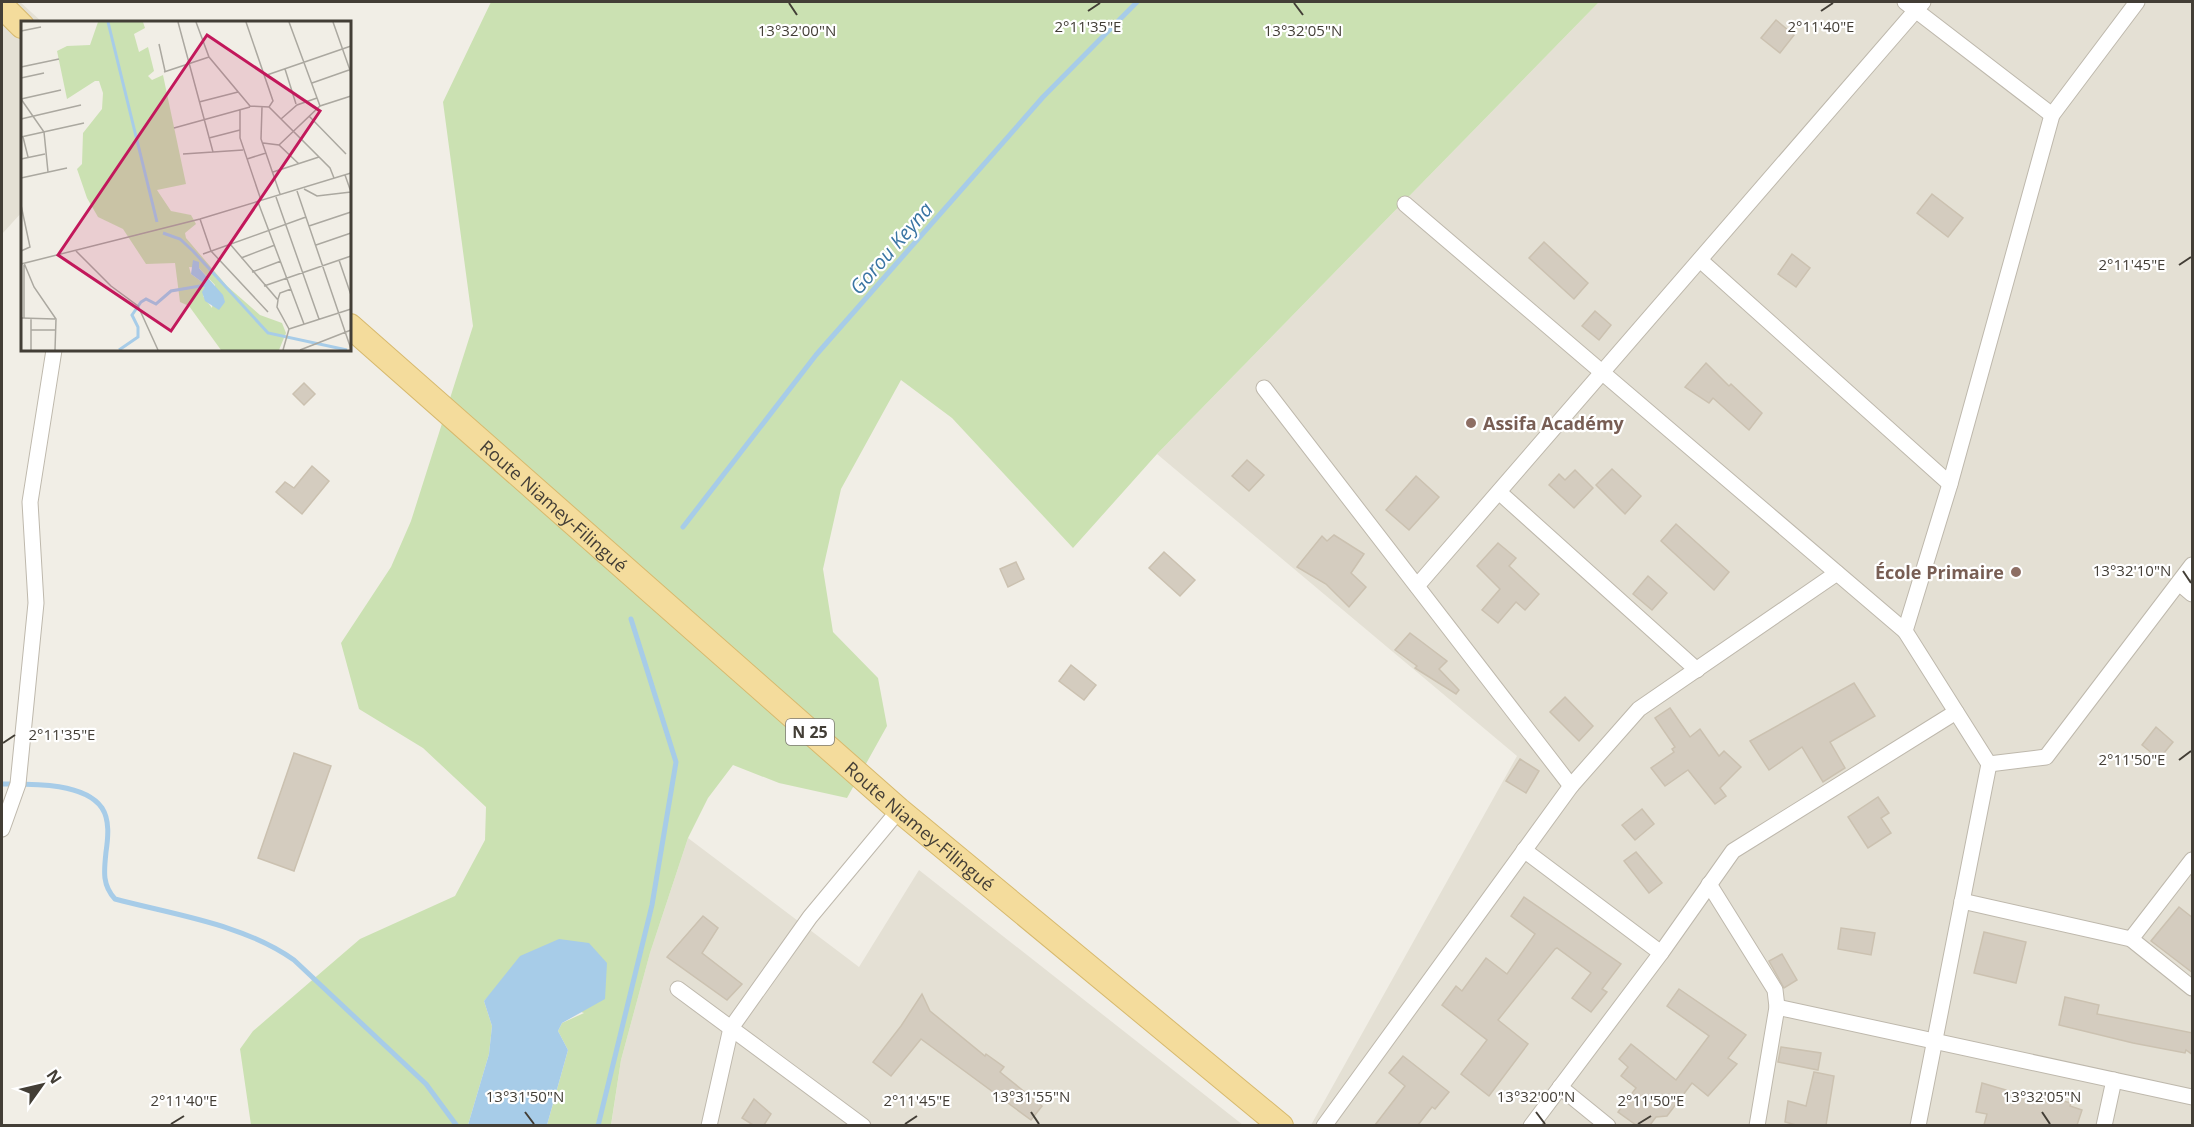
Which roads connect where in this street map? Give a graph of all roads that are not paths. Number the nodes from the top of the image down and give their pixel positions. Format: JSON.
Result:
{"nodes":[{"id":1,"x":2137,"y":2,"type":"edge"},
{"id":2,"x":1915,"y":4,"type":"edge"},
{"id":3,"x":2,"y":6,"type":"edge"},
{"id":4,"x":21,"y":25,"type":"edge"},
{"id":5,"x":2052,"y":115,"type":"junction"},
{"id":6,"x":1405,"y":204,"type":"dead end"},
{"id":7,"x":1700,"y":260,"type":"junction"},
{"id":8,"x":351,"y":327,"type":"edge"},
{"id":9,"x":54,"y":351,"type":"edge"},
{"id":10,"x":1603,"y":372,"type":"junction"},
{"id":11,"x":1264,"y":388,"type":"dead end"},
{"id":12,"x":1950,"y":484,"type":"junction"},
{"id":13,"x":1499,"y":492,"type":"junction"},
{"id":14,"x":2193,"y":565,"type":"edge"},
{"id":15,"x":1837,"y":573,"type":"junction"},
{"id":16,"x":2179,"y":583,"type":"junction"},
{"id":17,"x":1417,"y":586,"type":"junction"},
{"id":18,"x":2193,"y":594,"type":"edge"},
{"id":19,"x":1905,"y":631,"type":"junction"},
{"id":20,"x":1697,"y":670,"type":"junction"},
{"id":21,"x":1956,"y":712,"type":"junction"},
{"id":22,"x":1989,"y":764,"type":"junction"},
{"id":23,"x":1571,"y":786,"type":"junction"},
{"id":24,"x":899,"y":810,"type":"junction"},
{"id":25,"x":2,"y":829,"type":"edge"},
{"id":26,"x":1524,"y":850,"type":"junction"},
{"id":27,"x":2193,"y":860,"type":"edge"},
{"id":28,"x":1710,"y":884,"type":"junction"},
{"id":29,"x":1962,"y":900,"type":"junction"},
{"id":30,"x":2131,"y":939,"type":"junction"},
{"id":31,"x":1661,"y":953,"type":"junction"},
{"id":32,"x":678,"y":988,"type":"dead end"},
{"id":33,"x":2193,"y":988,"type":"edge"},
{"id":34,"x":1778,"y":1007,"type":"junction"},
{"id":35,"x":731,"y":1028,"type":"junction"},
{"id":36,"x":1934,"y":1041,"type":"junction"},
{"id":37,"x":2114,"y":1080,"type":"junction"},
{"id":38,"x":1560,"y":1087,"type":"junction"},
{"id":39,"x":2193,"y":1097,"type":"edge"},
{"id":40,"x":709,"y":1125,"type":"edge"},
{"id":41,"x":863,"y":1125,"type":"edge"},
{"id":42,"x":1281,"y":1125,"type":"edge"},
{"id":43,"x":1324,"y":1125,"type":"edge"},
{"id":44,"x":1531,"y":1125,"type":"edge"},
{"id":45,"x":1608,"y":1125,"type":"edge"},
{"id":46,"x":1757,"y":1125,"type":"edge"},
{"id":47,"x":1918,"y":1125,"type":"edge"},
{"id":48,"x":2104,"y":1125,"type":"edge"}],
"edges":[{"from":1,"to":5,"type":"street"},
{"from":2,"to":5,"type":"street"},
{"from":2,"to":7,"type":"street"},
{"from":3,"to":4,"type":"main road"},
{"from":5,"to":12,"type":"street"},
{"from":6,"to":10,"type":"street"},
{"from":7,"to":10,"type":"street"},
{"from":7,"to":12,"type":"street"},
{"from":8,"to":24,"type":"main road","name":"Route Niamey-Filingué","number":"N 25"},
{"from":9,"to":25,"type":"street"},
{"from":10,"to":13,"type":"street"},
{"from":10,"to":15,"type":"street"},
{"from":11,"to":17,"type":"street"},
{"from":12,"to":19,"type":"street"},
{"from":13,"to":17,"type":"street"},
{"from":13,"to":20,"type":"street"},
{"from":14,"to":16,"type":"street"},
{"from":15,"to":19,"type":"street"},
{"from":15,"to":20,"type":"street"},
{"from":16,"to":18,"type":"street"},
{"from":16,"to":22,"type":"street"},
{"from":17,"to":23,"type":"street"},
{"from":19,"to":21,"type":"street"},
{"from":20,"to":23,"type":"street"},
{"from":21,"to":22,"type":"street"},
{"from":21,"to":28,"type":"street"},
{"from":22,"to":29,"type":"street"},
{"from":23,"to":26,"type":"street"},
{"from":24,"to":35,"type":"street"},
{"from":24,"to":42,"type":"main road","name":"Route Niamey-Filingué","number":"N 25"},
{"from":26,"to":31,"type":"street"},
{"from":26,"to":43,"type":"street"},
{"from":27,"to":30,"type":"street"},
{"from":28,"to":31,"type":"street"},
{"from":28,"to":34,"type":"street"},
{"from":29,"to":30,"type":"street"},
{"from":29,"to":36,"type":"street"},
{"from":30,"to":33,"type":"street"},
{"from":31,"to":38,"type":"street"},
{"from":32,"to":35,"type":"street"},
{"from":34,"to":36,"type":"street"},
{"from":34,"to":46,"type":"street"},
{"from":35,"to":40,"type":"street"},
{"from":35,"to":41,"type":"street"},
{"from":36,"to":37,"type":"street"},
{"from":36,"to":47,"type":"street"},
{"from":37,"to":39,"type":"street"},
{"from":37,"to":48,"type":"street"},
{"from":38,"to":44,"type":"street"},
{"from":38,"to":45,"type":"street"}]}
